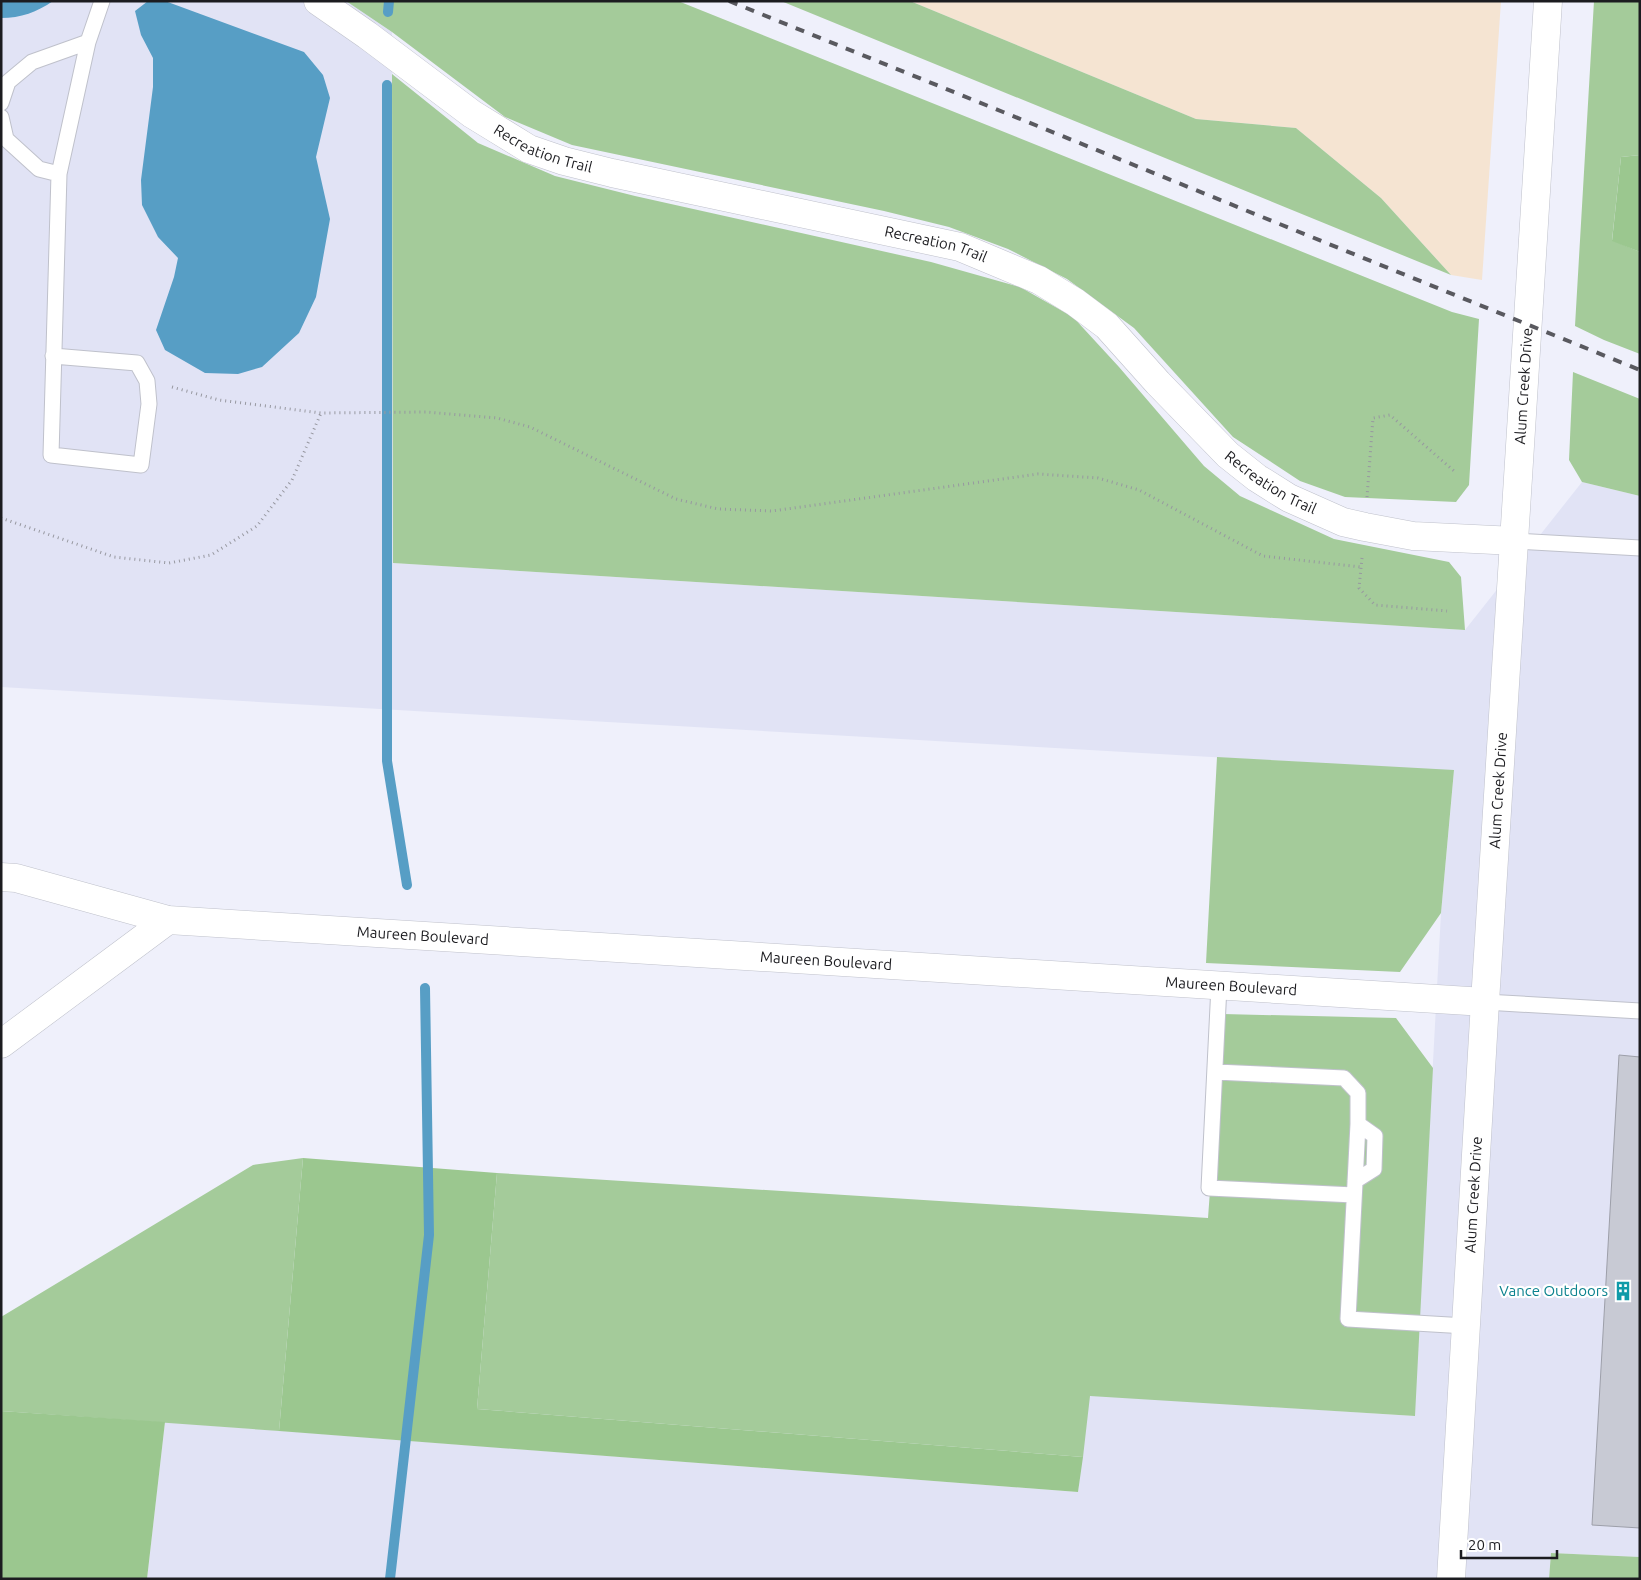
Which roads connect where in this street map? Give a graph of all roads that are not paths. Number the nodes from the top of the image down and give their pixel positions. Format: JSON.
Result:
{"nodes":[{"id":1,"x":102,"y":1,"type":"edge"},
{"id":2,"x":318,"y":1,"type":"edge"},
{"id":3,"x":1548,"y":1,"type":"edge"},
{"id":4,"x":88,"y":42,"type":"junction"},
{"id":5,"x":1,"y":102,"type":"edge"},
{"id":6,"x":1,"y":117,"type":"edge"},
{"id":7,"x":59,"y":174,"type":"junction"},
{"id":8,"x":53,"y":356,"type":"junction"},
{"id":9,"x":1515,"y":541,"type":"junction"},
{"id":10,"x":1640,"y":548,"type":"edge"},
{"id":11,"x":1,"y":877,"type":"edge"},
{"id":12,"x":168,"y":920,"type":"junction"},
{"id":13,"x":1219,"y":986,"type":"junction"},
{"id":14,"x":1485,"y":1002,"type":"junction"},
{"id":15,"x":1640,"y":1011,"type":"edge"},
{"id":16,"x":1,"y":1044,"type":"edge"},
{"id":17,"x":1216,"y":1072,"type":"junction"},
{"id":18,"x":1354,"y":1188,"type":"junction"},
{"id":19,"x":1466,"y":1326,"type":"junction"},
{"id":20,"x":1451,"y":1579,"type":"edge"}],
"edges":[{"from":1,"to":4,"type":"lane"},
{"from":2,"to":9,"type":"street","name":"Recreation Trail"},
{"from":3,"to":9,"type":"street","name":"Alum Creek Drive"},
{"from":4,"to":5,"type":"lane"},
{"from":4,"to":7,"type":"lane"},
{"from":6,"to":7,"type":"lane"},
{"from":7,"to":8,"type":"lane"},
{"from":8,"to":8,"type":"lane"},
{"from":9,"to":10,"type":"lane"},
{"from":9,"to":14,"type":"street","name":"Alum Creek Drive"},
{"from":11,"to":12,"type":"street","name":"Maureen Boulevard"},
{"from":12,"to":13,"type":"street","name":"Maureen Boulevard"},
{"from":12,"to":16,"type":"street"},
{"from":13,"to":14,"type":"street","name":"Maureen Boulevard"},
{"from":13,"to":17,"type":"lane"},
{"from":14,"to":15,"type":"lane"},
{"from":14,"to":19,"type":"street","name":"Alum Creek Drive"},
{"from":17,"to":18,"type":"lane"},
{"from":17,"to":18,"type":"lane"},
{"from":18,"to":19,"type":"lane"},
{"from":19,"to":20,"type":"street","name":"Alum Creek Drive"}]}
